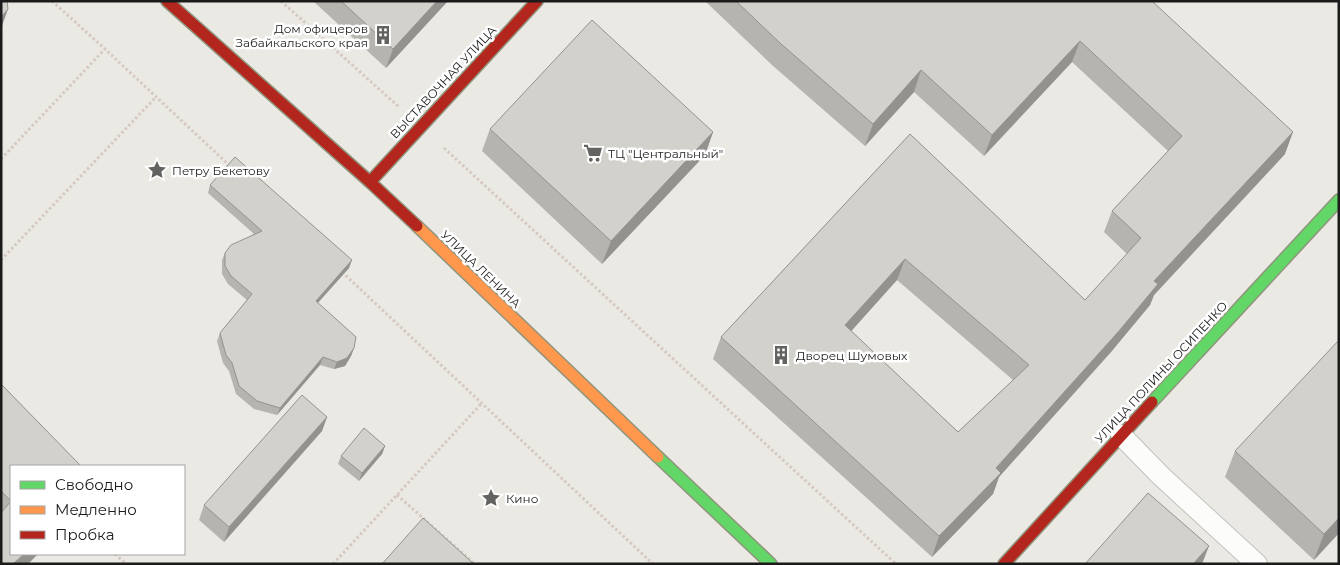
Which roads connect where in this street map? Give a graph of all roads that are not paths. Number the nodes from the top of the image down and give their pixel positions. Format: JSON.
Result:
{"nodes":[{"id":1,"x":167,"y":1,"type":"edge"},
{"id":2,"x":537,"y":1,"type":"edge"},
{"id":3,"x":370,"y":182,"type":"junction"},
{"id":4,"x":1339,"y":200,"type":"edge"},
{"id":5,"x":1121,"y":435,"type":"junction"},
{"id":6,"x":771,"y":564,"type":"edge"},
{"id":7,"x":1004,"y":564,"type":"edge"},
{"id":8,"x":1257,"y":564,"type":"edge"}],
"edges":[{"from":1,"to":3,"type":"main road","name":"УЛИЦА ЛЕНИНА"},
{"from":2,"to":3,"type":"main road","name":"ВЫСТАВОЧНАЯ УЛИЦА"},
{"from":3,"to":6,"type":"main road","name":"УЛИЦА ЛЕНИНА"},
{"from":4,"to":5,"type":"main road","name":"УЛИЦА ПОЛИНЫ ОСИПЕНКО"},
{"from":5,"to":7,"type":"main road","name":"УЛИЦА ПОЛИНЫ ОСИПЕНКО"},
{"from":5,"to":8,"type":"lane"}]}
